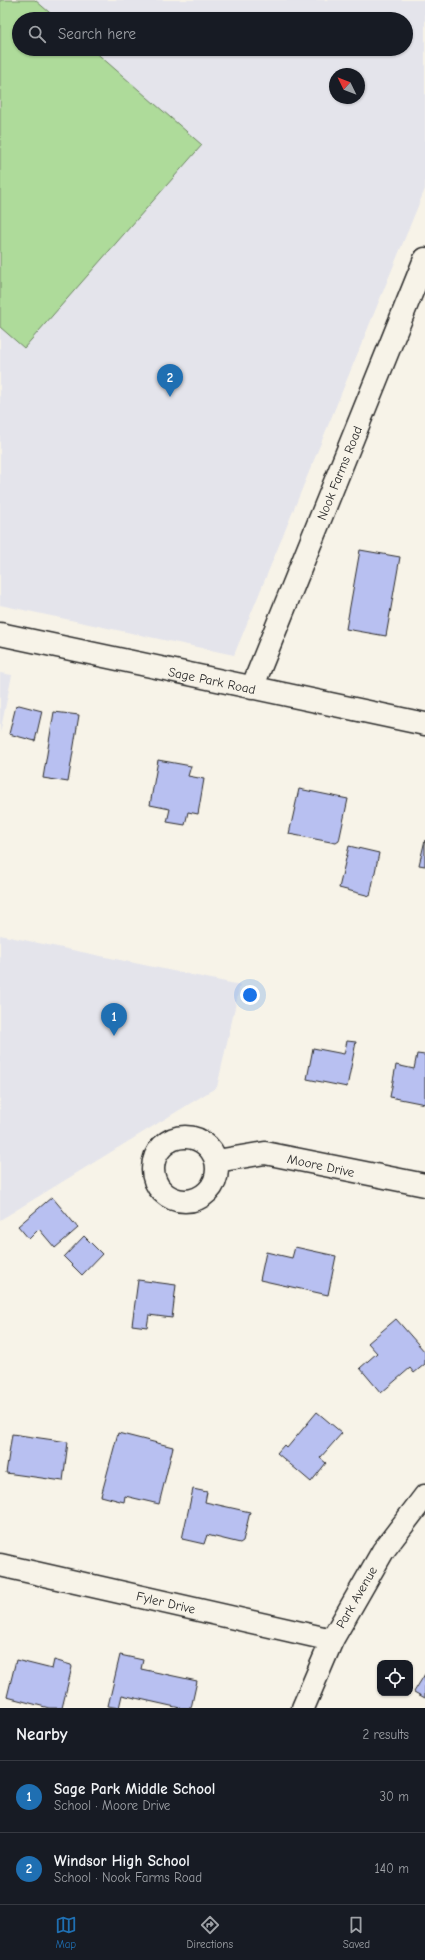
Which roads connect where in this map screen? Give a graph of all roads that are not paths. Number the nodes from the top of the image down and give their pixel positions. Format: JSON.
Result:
{"nodes":[{"id":1,"x":423,"y":267,"type":"edge"},
{"id":2,"x":0,"y":634,"type":"edge"},
{"id":3,"x":252,"y":688,"type":"junction"},
{"id":4,"x":425,"y":724,"type":"edge"},
{"id":5,"x":217,"y":1161,"type":"dead end"},
{"id":6,"x":425,"y":1185,"type":"edge"},
{"id":7,"x":425,"y":1496,"type":"edge"},
{"id":8,"x":0,"y":1565,"type":"edge"},
{"id":9,"x":332,"y":1640,"type":"junction"},
{"id":10,"x":303,"y":1708,"type":"edge"}],
"edges":[{"from":1,"to":3,"type":"street","name":"Nook Farms Road"},
{"from":2,"to":3,"type":"street","name":"Sage Park Road"},
{"from":3,"to":4,"type":"street","name":"Sage Park Road"},
{"from":5,"to":6,"type":"street","name":"Moore Drive"},
{"from":7,"to":9,"type":"street","name":"Park Avenue"},
{"from":8,"to":9,"type":"street","name":"Fyler Drive"},
{"from":9,"to":10,"type":"street","name":"Park Avenue"}]}
